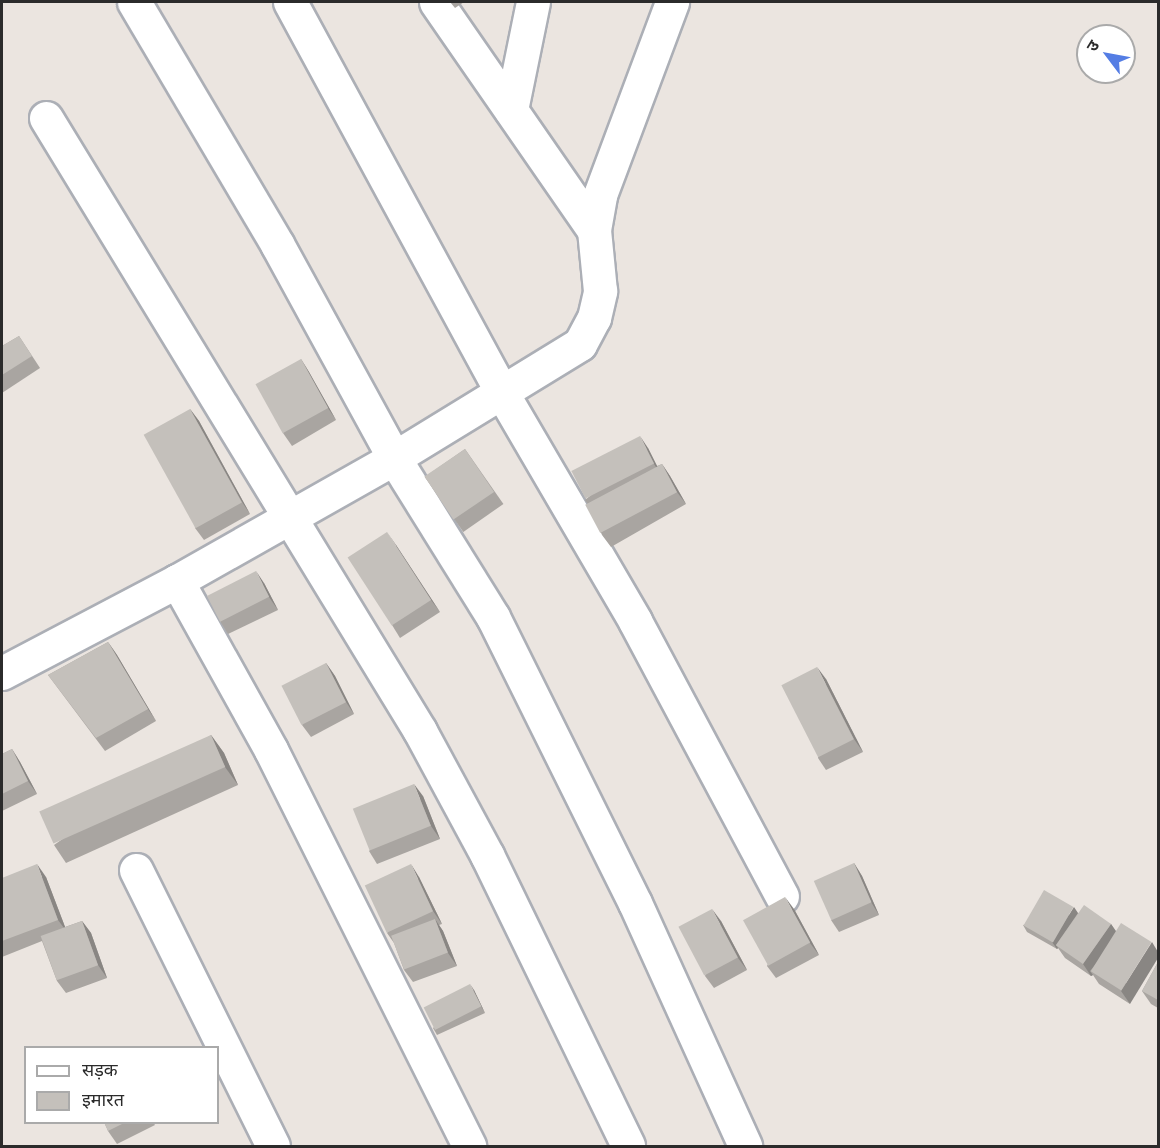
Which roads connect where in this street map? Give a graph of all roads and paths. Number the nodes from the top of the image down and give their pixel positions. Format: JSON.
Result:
{"nodes":[{"id":1,"x":134,"y":2,"type":"edge"},
{"id":2,"x":290,"y":2,"type":"edge"},
{"id":3,"x":436,"y":2,"type":"edge"},
{"id":4,"x":533,"y":2,"type":"edge"},
{"id":5,"x":672,"y":2,"type":"edge"},
{"id":6,"x":511,"y":110,"type":"junction"},
{"id":7,"x":46,"y":118,"type":"dead end"},
{"id":8,"x":594,"y":230,"type":"junction"},
{"id":9,"x":502,"y":393,"type":"junction"},
{"id":10,"x":394,"y":458,"type":"junction"},
{"id":11,"x":289,"y":516,"type":"junction"},
{"id":12,"x":177,"y":581,"type":"junction"},
{"id":13,"x":2,"y":673,"type":"edge"},
{"id":14,"x":136,"y":870,"type":"dead end"},
{"id":15,"x":782,"y":896,"type":"edge"},
{"id":16,"x":273,"y":1146,"type":"edge"},
{"id":17,"x":469,"y":1146,"type":"edge"},
{"id":18,"x":628,"y":1146,"type":"edge"},
{"id":19,"x":745,"y":1146,"type":"edge"}],
"edges":[{"from":1,"to":10,"type":"street"},
{"from":2,"to":9,"type":"street"},
{"from":3,"to":6,"type":"street"},
{"from":4,"to":6,"type":"street"},
{"from":5,"to":8,"type":"street"},
{"from":6,"to":8,"type":"street"},
{"from":7,"to":11,"type":"street"},
{"from":8,"to":9,"type":"street"},
{"from":9,"to":10,"type":"street"},
{"from":9,"to":15,"type":"street"},
{"from":10,"to":11,"type":"street"},
{"from":10,"to":19,"type":"street"},
{"from":11,"to":12,"type":"street"},
{"from":11,"to":18,"type":"street"},
{"from":12,"to":13,"type":"street"},
{"from":12,"to":17,"type":"street"},
{"from":14,"to":16,"type":"street"}]}
